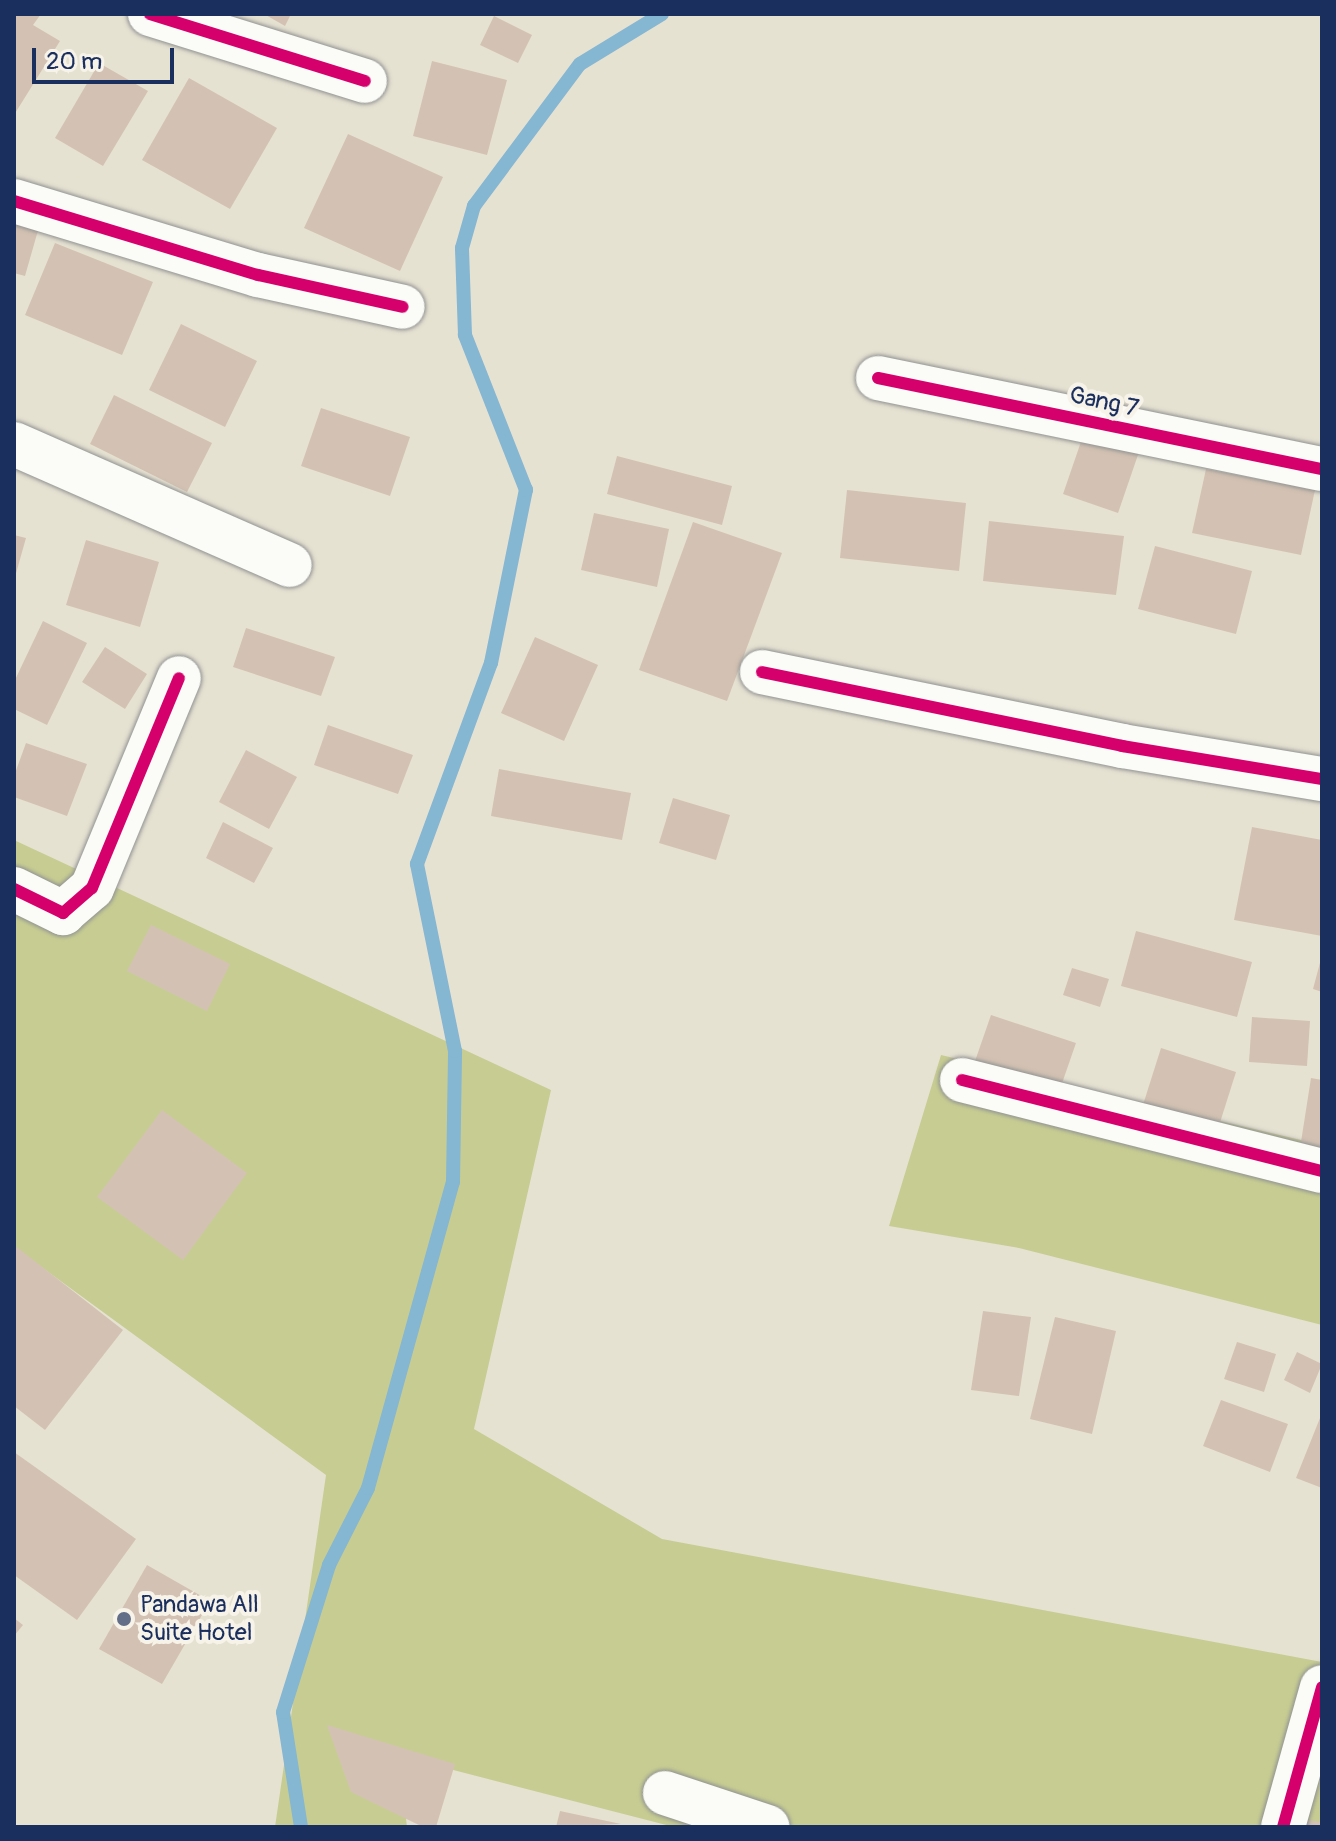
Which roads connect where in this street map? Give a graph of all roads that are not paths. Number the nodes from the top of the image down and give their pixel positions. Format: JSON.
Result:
{"nodes":[{"id":1,"x":150,"y":14,"type":"edge"},
{"id":2,"x":365,"y":81,"type":"dead end"},
{"id":3,"x":14,"y":201,"type":"edge"},
{"id":4,"x":403,"y":307,"type":"dead end"},
{"id":5,"x":878,"y":378,"type":"dead end"},
{"id":6,"x":14,"y":444,"type":"edge"},
{"id":7,"x":1322,"y":469,"type":"edge"},
{"id":8,"x":290,"y":565,"type":"dead end"},
{"id":9,"x":762,"y":672,"type":"dead end"},
{"id":10,"x":179,"y":678,"type":"dead end"},
{"id":11,"x":1322,"y":779,"type":"edge"},
{"id":12,"x":14,"y":889,"type":"edge"},
{"id":13,"x":962,"y":1080,"type":"dead end"},
{"id":14,"x":1322,"y":1171,"type":"edge"},
{"id":15,"x":1322,"y":1687,"type":"edge"},
{"id":16,"x":665,"y":1793,"type":"dead end"},
{"id":17,"x":768,"y":1827,"type":"edge"},
{"id":18,"x":1283,"y":1827,"type":"edge"}],
"edges":[{"from":1,"to":2,"type":"street"},
{"from":3,"to":4,"type":"street"},
{"from":5,"to":7,"type":"street","name":"Gang 7"},
{"from":6,"to":8,"type":"street"},
{"from":9,"to":11,"type":"street"},
{"from":10,"to":12,"type":"street"},
{"from":13,"to":14,"type":"street"},
{"from":15,"to":18,"type":"street"},
{"from":16,"to":17,"type":"street"}]}
